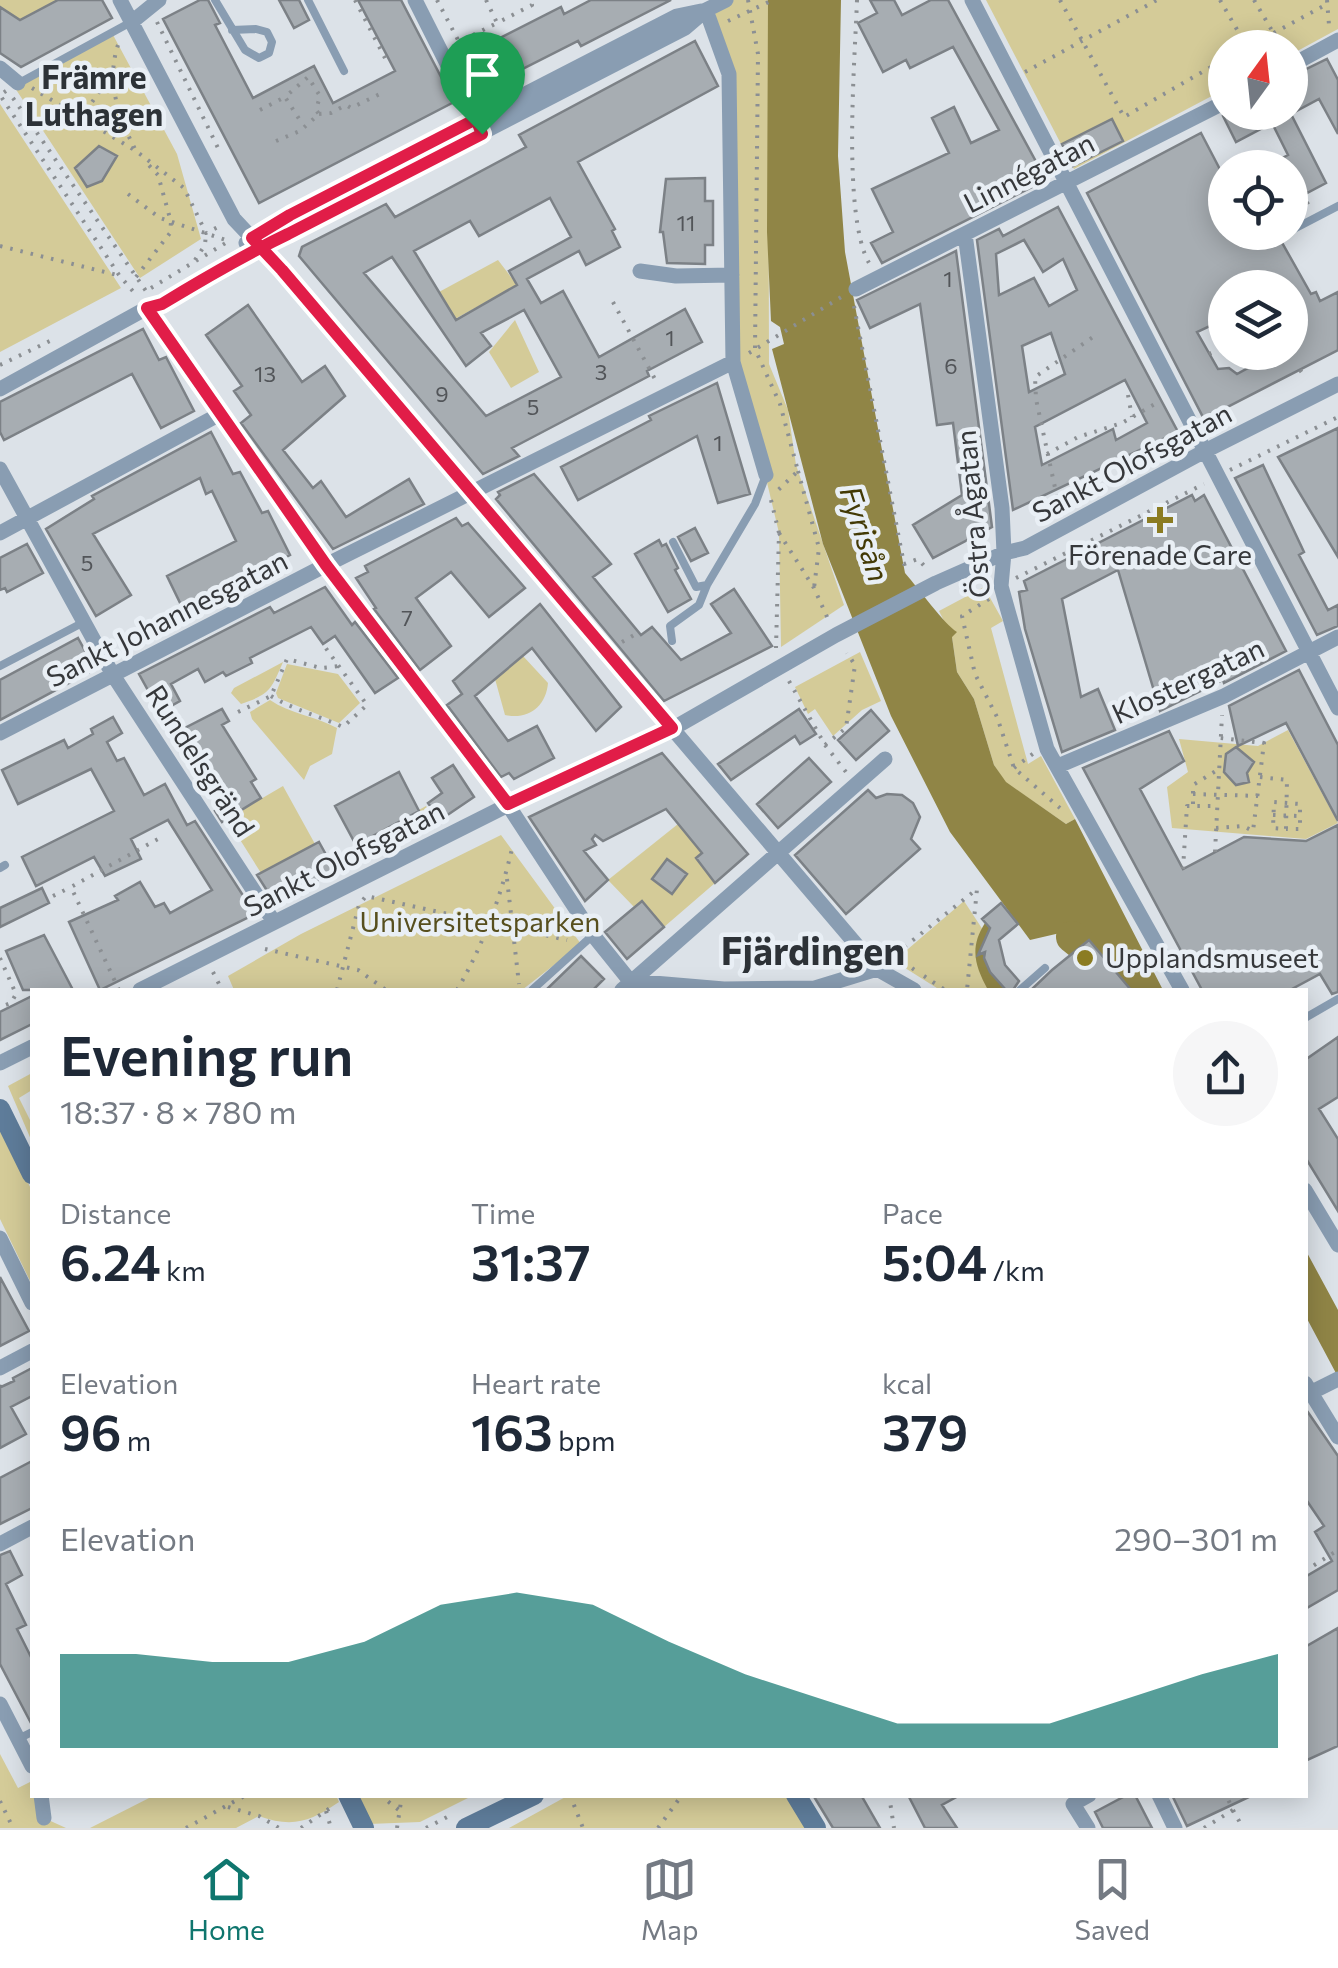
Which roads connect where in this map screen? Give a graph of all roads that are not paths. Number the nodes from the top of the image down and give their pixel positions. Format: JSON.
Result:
{"nodes":[{"id":1,"x":120,"y":0,"type":"edge"},
{"id":2,"x":215,"y":0,"type":"edge"},
{"id":3,"x":308,"y":0,"type":"edge"},
{"id":4,"x":415,"y":0,"type":"edge"},
{"id":5,"x":726,"y":0,"type":"edge"},
{"id":6,"x":972,"y":0,"type":"edge"},
{"id":7,"x":155,"y":5,"type":"edge"},
{"id":8,"x":702,"y":5,"type":"edge"},
{"id":9,"x":133,"y":20,"type":"junction"},
{"id":10,"x":232,"y":30,"type":"junction"},
{"id":11,"x":1335,"y":42,"type":"edge"},
{"id":12,"x":1308,"y":56,"type":"edge"},
{"id":13,"x":0,"y":68,"type":"edge"},
{"id":14,"x":344,"y":71,"type":"dead end"},
{"id":15,"x":18,"y":83,"type":"joint"},
{"id":16,"x":1208,"y":111,"type":"edge"},
{"id":17,"x":479,"y":126,"type":"junction"},
{"id":18,"x":1066,"y":184,"type":"junction"},
{"id":19,"x":1338,"y":206,"type":"edge"},
{"id":20,"x":1308,"y":222,"type":"edge"},
{"id":21,"x":965,"y":234,"type":"junction"},
{"id":22,"x":256,"y":243,"type":"junction"},
{"id":23,"x":640,"y":271,"type":"dead end"},
{"id":24,"x":732,"y":275,"type":"junction"},
{"id":25,"x":856,"y":293,"type":"road end"},
{"id":26,"x":144,"y":299,"type":"junction"},
{"id":27,"x":733,"y":362,"type":"junction"},
{"id":28,"x":1338,"y":384,"type":"edge"},
{"id":29,"x":0,"y":389,"type":"edge"},
{"id":30,"x":220,"y":414,"type":"junction"},
{"id":31,"x":1205,"y":450,"type":"junction"},
{"id":32,"x":0,"y":468,"type":"edge"},
{"id":33,"x":766,"y":476,"type":"joint"},
{"id":34,"x":471,"y":492,"type":"junction"},
{"id":35,"x":28,"y":519,"type":"junction"},
{"id":36,"x":0,"y":533,"type":"edge"},
{"id":37,"x":673,"y":542,"type":"dead end"},
{"id":38,"x":1004,"y":554,"type":"junction"},
{"id":39,"x":326,"y":565,"type":"junction"},
{"id":40,"x":707,"y":585,"type":"junction"},
{"id":41,"x":84,"y":622,"type":"junction"},
{"id":42,"x":1338,"y":638,"type":"edge"},
{"id":43,"x":672,"y":642,"type":"dead end"},
{"id":44,"x":1309,"y":652,"type":"junction"},
{"id":45,"x":0,"y":666,"type":"edge"},
{"id":46,"x":114,"y":675,"type":"junction"},
{"id":47,"x":1338,"y":708,"type":"edge"},
{"id":48,"x":672,"y":728,"type":"junction"},
{"id":49,"x":0,"y":733,"type":"edge"},
{"id":50,"x":885,"y":760,"type":"dead end"},
{"id":51,"x":1058,"y":766,"type":"junction"},
{"id":52,"x":508,"y":804,"type":"junction"},
{"id":53,"x":778,"y":851,"type":"junction"},
{"id":54,"x":274,"y":922,"type":"junction"},
{"id":55,"x":589,"y":940,"type":"junction"},
{"id":56,"x":1044,"y":968,"type":"dead end"},
{"id":57,"x":876,"y":969,"type":"junction"},
{"id":58,"x":626,"y":986,"type":"edge"},
{"id":59,"x":144,"y":988,"type":"edge"},
{"id":60,"x":534,"y":988,"type":"edge"},
{"id":61,"x":691,"y":988,"type":"edge"},
{"id":62,"x":772,"y":988,"type":"edge"},
{"id":63,"x":910,"y":988,"type":"edge"},
{"id":64,"x":1022,"y":988,"type":"edge"},
{"id":65,"x":1181,"y":988,"type":"edge"},
{"id":66,"x":1338,"y":999,"type":"edge"},
{"id":67,"x":1308,"y":1016,"type":"edge"},
{"id":68,"x":30,"y":1048,"type":"edge"},
{"id":69,"x":0,"y":1063,"type":"edge"},
{"id":70,"x":0,"y":1108,"type":"edge"},
{"id":71,"x":30,"y":1170,"type":"edge"},
{"id":72,"x":1308,"y":1195,"type":"edge"},
{"id":73,"x":0,"y":1238,"type":"edge"},
{"id":74,"x":1338,"y":1245,"type":"edge"},
{"id":75,"x":30,"y":1299,"type":"edge"},
{"id":76,"x":30,"y":1352,"type":"edge"},
{"id":77,"x":0,"y":1368,"type":"edge"},
{"id":78,"x":1335,"y":1381,"type":"edge"},
{"id":79,"x":1308,"y":1390,"type":"edge"},
{"id":80,"x":1308,"y":1392,"type":"edge"},
{"id":81,"x":1338,"y":1437,"type":"edge"},
{"id":82,"x":30,"y":1527,"type":"edge"},
{"id":83,"x":0,"y":1544,"type":"edge"},
{"id":84,"x":0,"y":1704,"type":"edge"},
{"id":85,"x":25,"y":1736,"type":"edge"},
{"id":86,"x":41,"y":1798,"type":"edge"},
{"id":87,"x":528,"y":1798,"type":"edge"},
{"id":88,"x":798,"y":1798,"type":"edge"},
{"id":89,"x":1083,"y":1798,"type":"edge"},
{"id":90,"x":1160,"y":1798,"type":"edge"},
{"id":91,"x":336,"y":1802,"type":"edge"},
{"id":92,"x":44,"y":1818,"type":"dead end"},
{"id":93,"x":348,"y":1828,"type":"edge"},
{"id":94,"x":364,"y":1828,"type":"edge"},
{"id":95,"x":466,"y":1828,"type":"edge"},
{"id":96,"x":816,"y":1828,"type":"edge"},
{"id":97,"x":1088,"y":1828,"type":"edge"},
{"id":98,"x":1176,"y":1828,"type":"edge"}],
"edges":[{"from":1,"to":9,"type":"street"},
{"from":2,"to":10,"type":"lane"},
{"from":3,"to":14,"type":"lane"},
{"from":4,"to":17,"type":"street"},
{"from":5,"to":8,"type":"street"},
{"from":6,"to":18,"type":"street"},
{"from":7,"to":9,"type":"street"},
{"from":8,"to":17,"type":"street"},
{"from":8,"to":24,"type":"street"},
{"from":9,"to":15,"type":"lane"},
{"from":9,"to":22,"type":"street"},
{"from":10,"to":10,"type":"lane"},
{"from":11,"to":12,"type":"street"},
{"from":13,"to":15,"type":"street"},
{"from":16,"to":18,"type":"street","name":"Linnégatan"},
{"from":17,"to":22,"type":"street"},
{"from":18,"to":21,"type":"street","name":"Linnégatan"},
{"from":18,"to":31,"type":"street"},
{"from":19,"to":20,"type":"lane"},
{"from":21,"to":25,"type":"street","name":"Linnégatan"},
{"from":21,"to":38,"type":"street","name":"Östra Ågatan"},
{"from":22,"to":26,"type":"street"},
{"from":22,"to":34,"type":"street"},
{"from":23,"to":24,"type":"street"},
{"from":24,"to":27,"type":"street"},
{"from":26,"to":29,"type":"street"},
{"from":26,"to":30,"type":"street"},
{"from":27,"to":33,"type":"street"},
{"from":27,"to":34,"type":"street","name":"Sankt Johannesgatan"},
{"from":28,"to":31,"type":"street","name":"Sankt Olofsgatan"},
{"from":30,"to":35,"type":"street"},
{"from":30,"to":39,"type":"street"},
{"from":31,"to":38,"type":"street","name":"Sankt Olofsgatan"},
{"from":31,"to":44,"type":"street"},
{"from":32,"to":35,"type":"street","name":"Rundelsgränd"},
{"from":33,"to":40,"type":"lane"},
{"from":34,"to":39,"type":"street","name":"Sankt Johannesgatan"},
{"from":34,"to":48,"type":"street"},
{"from":35,"to":36,"type":"street"},
{"from":35,"to":41,"type":"street","name":"Rundelsgränd"},
{"from":37,"to":40,"type":"lane"},
{"from":38,"to":48,"type":"street","name":"Sankt Olofsgatan"},
{"from":38,"to":51,"type":"street","name":"Östra Ågatan"},
{"from":39,"to":46,"type":"street","name":"Sankt Johannesgatan"},
{"from":39,"to":52,"type":"street"},
{"from":40,"to":43,"type":"lane"},
{"from":41,"to":45,"type":"lane"},
{"from":41,"to":46,"type":"street","name":"Rundelsgränd"},
{"from":42,"to":44,"type":"street","name":"Klostergatan"},
{"from":44,"to":47,"type":"street"},
{"from":44,"to":51,"type":"street","name":"Klostergatan"},
{"from":46,"to":49,"type":"street","name":"Sankt Johannesgatan"},
{"from":46,"to":54,"type":"street","name":"Rundelsgränd"},
{"from":48,"to":52,"type":"street","name":"Sankt Olofsgatan"},
{"from":48,"to":53,"type":"street"},
{"from":50,"to":53,"type":"street"},
{"from":51,"to":65,"type":"street","name":"Östra Ågatan"},
{"from":52,"to":54,"type":"street","name":"Sankt Olofsgatan"},
{"from":52,"to":55,"type":"street"},
{"from":53,"to":57,"type":"street"},
{"from":53,"to":58,"type":"street"},
{"from":54,"to":59,"type":"street","name":"Sankt Olofsgatan"},
{"from":55,"to":58,"type":"street"},
{"from":55,"to":60,"type":"lane"},
{"from":56,"to":64,"type":"lane"},
{"from":57,"to":62,"type":"street"},
{"from":57,"to":63,"type":"street"},
{"from":58,"to":61,"type":"street"},
{"from":66,"to":67,"type":"lane"},
{"from":68,"to":69,"type":"street"},
{"from":70,"to":71,"type":"street"},
{"from":72,"to":74,"type":"street"},
{"from":73,"to":75,"type":"street"},
{"from":76,"to":77,"type":"street"},
{"from":78,"to":79,"type":"street"},
{"from":80,"to":81,"type":"street"},
{"from":82,"to":83,"type":"street"},
{"from":84,"to":85,"type":"street"},
{"from":86,"to":92,"type":"street"},
{"from":87,"to":95,"type":"street"},
{"from":88,"to":96,"type":"street"},
{"from":89,"to":97,"type":"street"},
{"from":90,"to":98,"type":"street"},
{"from":91,"to":93,"type":"street"},
{"from":91,"to":94,"type":"street"}]}
